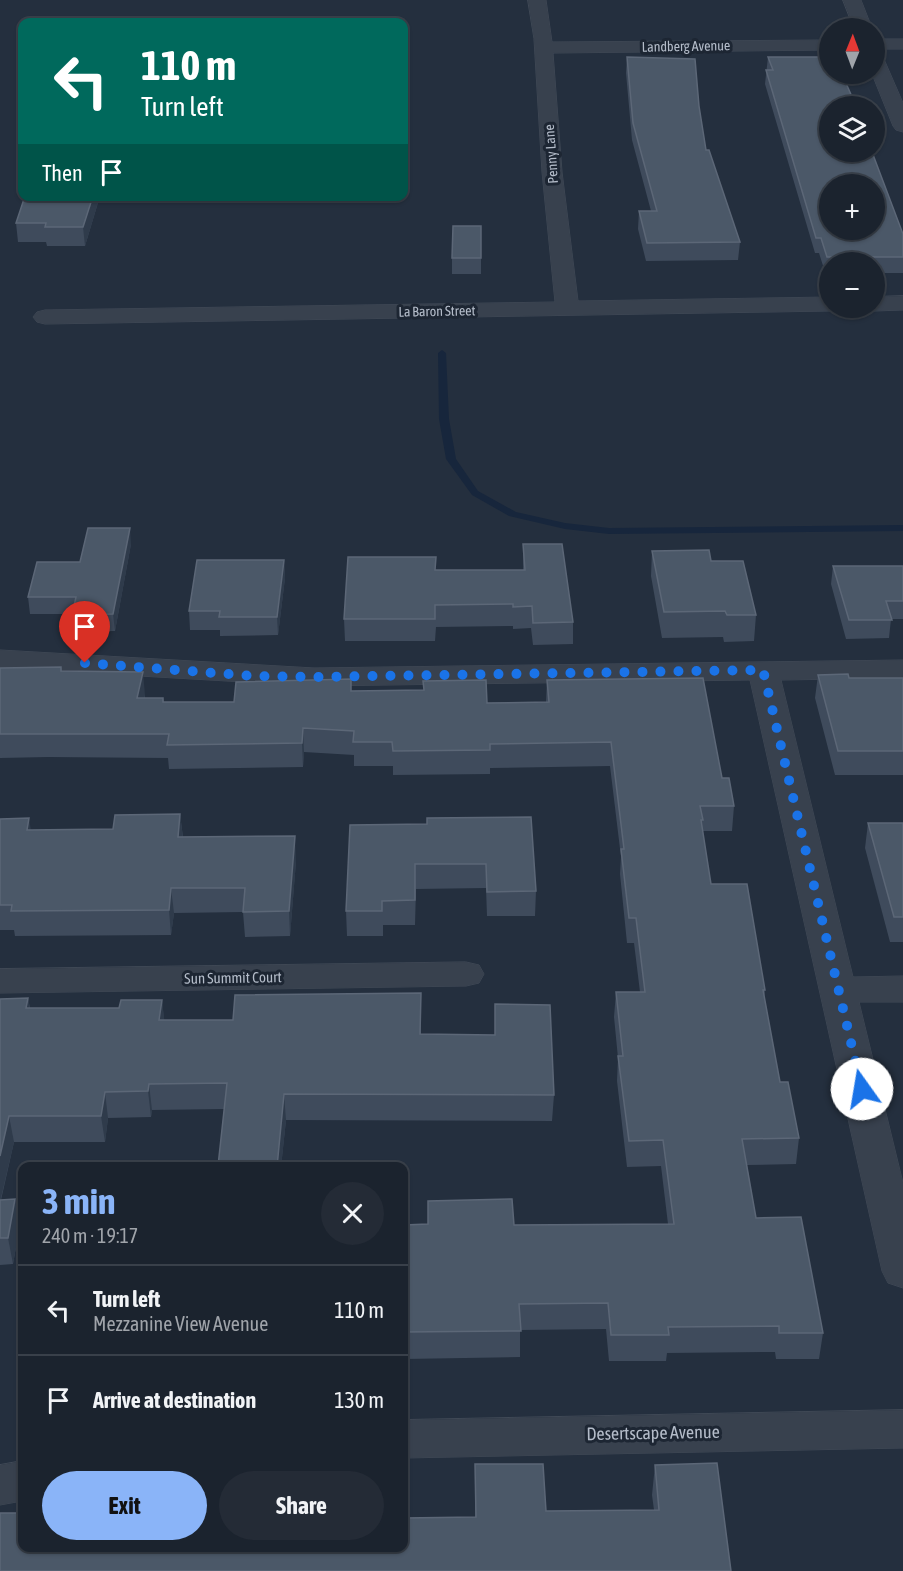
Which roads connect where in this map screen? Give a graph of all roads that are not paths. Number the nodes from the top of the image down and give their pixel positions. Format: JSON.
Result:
{"nodes":[{"id":1,"x":537,"y":0,"type":"edge"},
{"id":2,"x":852,"y":0,"type":"edge"},
{"id":3,"x":859,"y":18,"type":"edge"},
{"id":4,"x":885,"y":44,"type":"edge"},
{"id":5,"x":903,"y":44,"type":"edge"},
{"id":6,"x":819,"y":45,"type":"edge"},
{"id":7,"x":543,"y":48,"type":"junction"},
{"id":8,"x":885,"y":83,"type":"edge"},
{"id":9,"x":903,"y":126,"type":"edge"},
{"id":10,"x":903,"y":303,"type":"edge"},
{"id":11,"x":819,"y":304,"type":"edge"},
{"id":12,"x":885,"y":304,"type":"edge"},
{"id":13,"x":567,"y":309,"type":"junction"},
{"id":14,"x":45,"y":317,"type":"dead end"},
{"id":15,"x":0,"y":659,"type":"edge"},
{"id":16,"x":903,"y":669,"type":"edge"},
{"id":17,"x":763,"y":670,"type":"junction"},
{"id":18,"x":466,"y":974,"type":"dead end"},
{"id":19,"x":0,"y":981,"type":"edge"},
{"id":20,"x":903,"y":989,"type":"edge"},
{"id":21,"x":839,"y":990,"type":"junction"},
{"id":22,"x":903,"y":1271,"type":"edge"},
{"id":23,"x":903,"y":1429,"type":"edge"},
{"id":24,"x":408,"y":1439,"type":"edge"},
{"id":25,"x":18,"y":1483,"type":"edge"},
{"id":26,"x":0,"y":1485,"type":"edge"}],
"edges":[{"from":1,"to":7,"type":"street","name":"Penny Lane"},
{"from":2,"to":3,"type":"street"},
{"from":4,"to":5,"type":"street"},
{"from":6,"to":7,"type":"street","name":"Landberg Avenue"},
{"from":7,"to":13,"type":"street","name":"Penny Lane"},
{"from":8,"to":9,"type":"street"},
{"from":10,"to":12,"type":"street"},
{"from":11,"to":13,"type":"street","name":"La Baron Street"},
{"from":13,"to":14,"type":"street","name":"La Baron Street"},
{"from":15,"to":17,"type":"street"},
{"from":16,"to":17,"type":"street"},
{"from":17,"to":21,"type":"street"},
{"from":18,"to":19,"type":"street","name":"Sun Summit Court"},
{"from":20,"to":21,"type":"street"},
{"from":21,"to":22,"type":"street"},
{"from":23,"to":24,"type":"street","name":"Desertscape Avenue"},
{"from":25,"to":26,"type":"street"}]}
